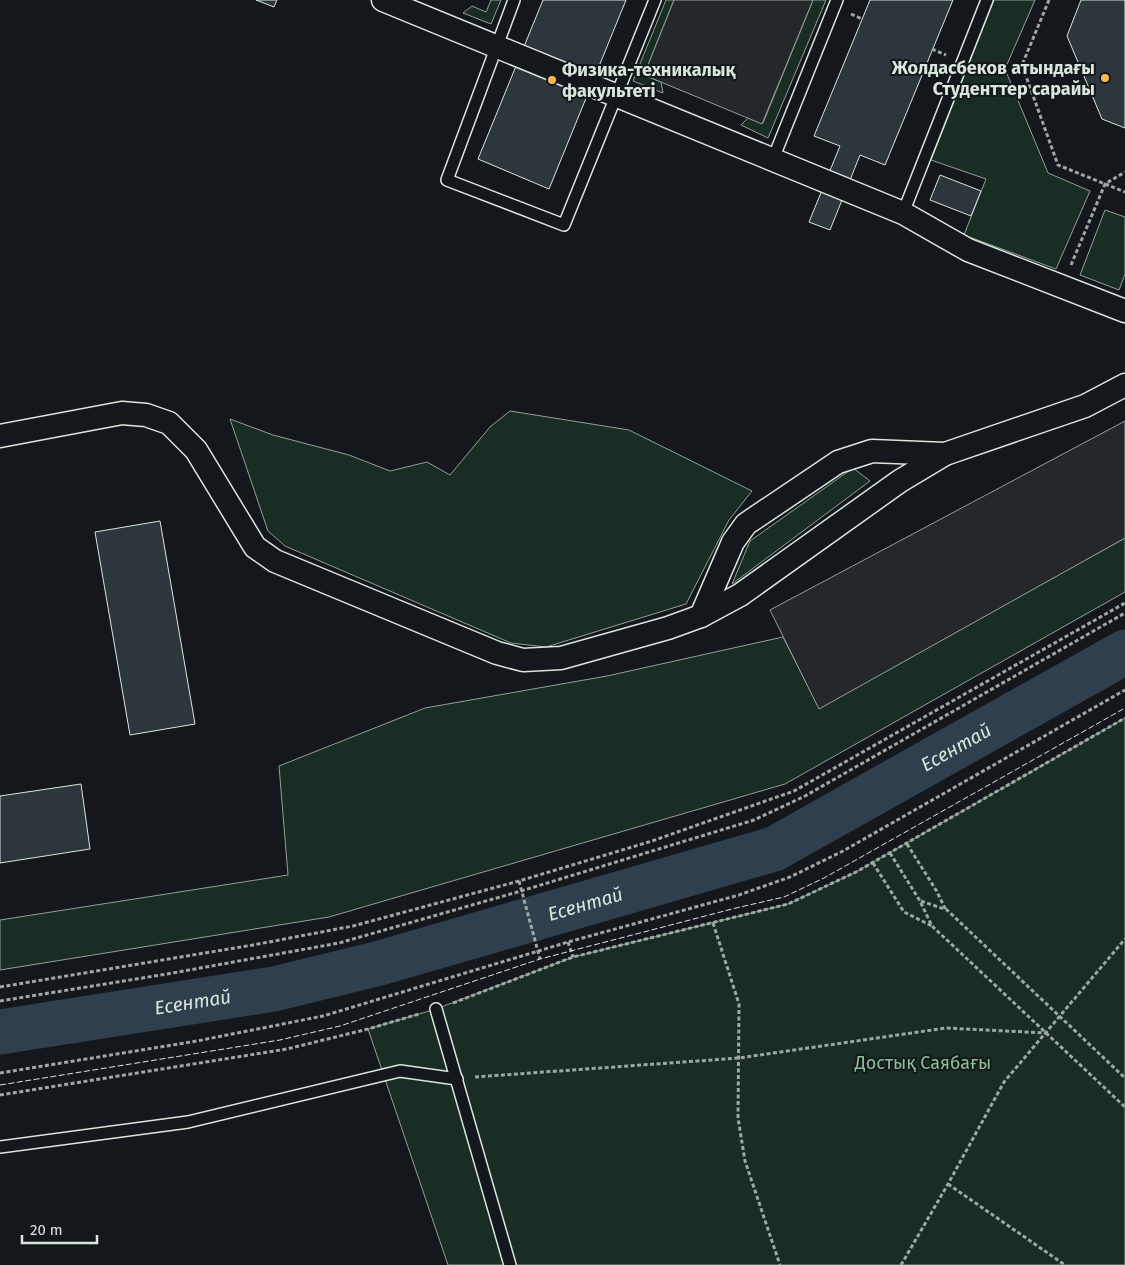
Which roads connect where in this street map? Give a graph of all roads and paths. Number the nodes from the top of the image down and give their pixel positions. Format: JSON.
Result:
{"nodes":[{"id":1,"x":383,"y":0,"type":"edge"},
{"id":2,"x":514,"y":0,"type":"edge"},
{"id":3,"x":655,"y":0,"type":"edge"},
{"id":4,"x":838,"y":0,"type":"edge"},
{"id":5,"x":987,"y":0,"type":"edge"},
{"id":6,"x":1049,"y":0,"type":"edge"},
{"id":7,"x":497,"y":47,"type":"junction"},
{"id":8,"x":616,"y":95,"type":"junction"},
{"id":9,"x":773,"y":159,"type":"junction"},
{"id":10,"x":1125,"y":172,"type":"edge"},
{"id":11,"x":1105,"y":184,"type":"junction"},
{"id":12,"x":1125,"y":192,"type":"edge"},
{"id":13,"x":903,"y":213,"type":"junction"},
{"id":14,"x":1061,"y":286,"type":"junction"},
{"id":15,"x":1125,"y":311,"type":"edge"},
{"id":16,"x":1125,"y":385,"type":"edge"},
{"id":17,"x":0,"y":436,"type":"edge"},
{"id":18,"x":945,"y":454,"type":"junction"},
{"id":19,"x":1125,"y":603,"type":"edge"},
{"id":20,"x":1125,"y":613,"type":"edge"},
{"id":21,"x":701,"y":616,"type":"junction"},
{"id":22,"x":1125,"y":690,"type":"edge"},
{"id":23,"x":1125,"y":718,"type":"edge"},
{"id":24,"x":906,"y":844,"type":"junction"},
{"id":25,"x":890,"y":853,"type":"junction"},
{"id":26,"x":873,"y":862,"type":"junction"},
{"id":27,"x":519,"y":882,"type":"junction"},
{"id":28,"x":521,"y":891,"type":"junction"},
{"id":29,"x":920,"y":901,"type":"junction"},
{"id":30,"x":947,"y":910,"type":"junction"},
{"id":31,"x":713,"y":923,"type":"junction"},
{"id":32,"x":932,"y":926,"type":"junction"},
{"id":33,"x":1125,"y":940,"type":"edge"},
{"id":34,"x":568,"y":942,"type":"junction"},
{"id":35,"x":538,"y":951,"type":"junction"},
{"id":36,"x":573,"y":957,"type":"junction"},
{"id":37,"x":540,"y":959,"type":"dead end"},
{"id":38,"x":0,"y":987,"type":"edge"},
{"id":39,"x":0,"y":1001,"type":"edge"},
{"id":40,"x":436,"y":1009,"type":"junction"},
{"id":41,"x":1060,"y":1017,"type":"junction"},
{"id":42,"x":1046,"y":1033,"type":"junction"},
{"id":43,"x":739,"y":1058,"type":"junction"},
{"id":44,"x":0,"y":1073,"type":"edge"},
{"id":45,"x":457,"y":1078,"type":"junction"},
{"id":46,"x":1125,"y":1078,"type":"edge"},
{"id":47,"x":0,"y":1095,"type":"edge"},
{"id":48,"x":1125,"y":1107,"type":"edge"},
{"id":49,"x":0,"y":1147,"type":"edge"},
{"id":50,"x":948,"y":1184,"type":"junction"},
{"id":51,"x":510,"y":1265,"type":"edge"},
{"id":52,"x":780,"y":1265,"type":"edge"},
{"id":53,"x":901,"y":1265,"type":"edge"},
{"id":54,"x":1065,"y":1265,"type":"edge"}],
"edges":[{"from":1,"to":7,"type":"street"},
{"from":2,"to":7,"type":"lane"},
{"from":3,"to":8,"type":"lane"},
{"from":4,"to":9,"type":"lane"},
{"from":5,"to":13,"type":"lane"},
{"from":6,"to":11,"type":"path"},
{"from":7,"to":8,"type":"street"},
{"from":7,"to":8,"type":"lane"},
{"from":8,"to":9,"type":"street"},
{"from":9,"to":13,"type":"street"},
{"from":10,"to":11,"type":"path"},
{"from":11,"to":12,"type":"path"},
{"from":11,"to":14,"type":"path"},
{"from":13,"to":14,"type":"street"},
{"from":14,"to":15,"type":"street"},
{"from":16,"to":18,"type":"street"},
{"from":17,"to":21,"type":"street"},
{"from":18,"to":21,"type":"street"},
{"from":18,"to":21,"type":"street"},
{"from":19,"to":27,"type":"path"},
{"from":20,"to":28,"type":"path"},
{"from":22,"to":34,"type":"path"},
{"from":23,"to":24,"type":"path"},
{"from":24,"to":25,"type":"path"},
{"from":24,"to":30,"type":"path"},
{"from":25,"to":26,"type":"path"},
{"from":25,"to":29,"type":"path"},
{"from":26,"to":31,"type":"path"},
{"from":26,"to":32,"type":"path"},
{"from":27,"to":28,"type":"path"},
{"from":27,"to":38,"type":"path"},
{"from":28,"to":35,"type":"path"},
{"from":28,"to":39,"type":"path"},
{"from":29,"to":30,"type":"path"},
{"from":29,"to":32,"type":"path"},
{"from":30,"to":41,"type":"path"},
{"from":31,"to":36,"type":"path"},
{"from":31,"to":43,"type":"path"},
{"from":32,"to":42,"type":"path"},
{"from":33,"to":41,"type":"path"},
{"from":34,"to":35,"type":"path"},
{"from":34,"to":36,"type":"path"},
{"from":35,"to":37,"type":"path"},
{"from":35,"to":44,"type":"path"},
{"from":36,"to":40,"type":"path"},
{"from":40,"to":45,"type":"lane"},
{"from":40,"to":47,"type":"path"},
{"from":41,"to":42,"type":"path"},
{"from":41,"to":46,"type":"path"},
{"from":42,"to":43,"type":"path"},
{"from":42,"to":48,"type":"path"},
{"from":42,"to":50,"type":"path"},
{"from":43,"to":45,"type":"path"},
{"from":43,"to":52,"type":"path"},
{"from":45,"to":49,"type":"lane"},
{"from":45,"to":51,"type":"lane"},
{"from":50,"to":53,"type":"path"},
{"from":50,"to":54,"type":"path"}]}
